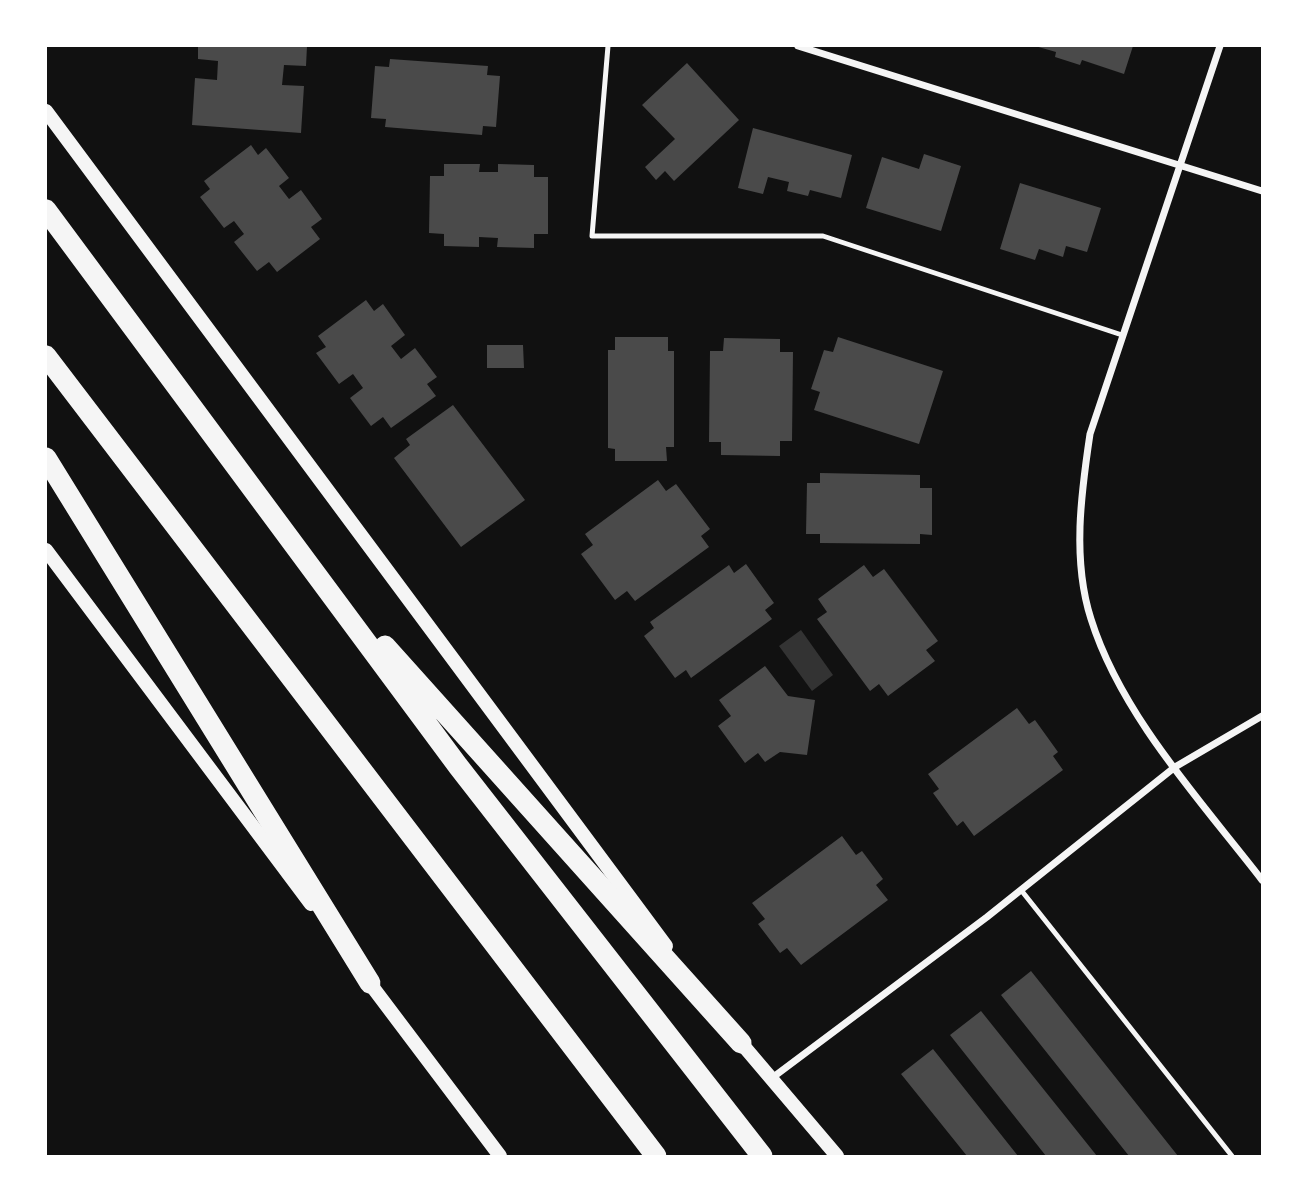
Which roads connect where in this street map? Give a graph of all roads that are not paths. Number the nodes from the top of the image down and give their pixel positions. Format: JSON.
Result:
{"nodes":[{"id":1,"x":607,"y":46,"type":"edge"},
{"id":2,"x":798,"y":46,"type":"edge"},
{"id":3,"x":1220,"y":46,"type":"edge"},
{"id":4,"x":46,"y":111,"type":"edge"},
{"id":5,"x":1179,"y":165,"type":"junction"},
{"id":6,"x":1262,"y":191,"type":"edge"},
{"id":7,"x":46,"y":210,"type":"edge"},
{"id":8,"x":1122,"y":335,"type":"junction"},
{"id":9,"x":46,"y":356,"type":"edge"},
{"id":10,"x":46,"y":458,"type":"edge"},
{"id":11,"x":296,"y":547,"type":"junction"},
{"id":12,"x":46,"y":550,"type":"edge"},
{"id":13,"x":1262,"y":716,"type":"edge"},
{"id":14,"x":1175,"y":767,"type":"junction"},
{"id":15,"x":1262,"y":880,"type":"edge"},
{"id":16,"x":1021,"y":890,"type":"junction"},
{"id":17,"x":370,"y":983,"type":"junction"},
{"id":18,"x":741,"y":1043,"type":"junction"},
{"id":19,"x":772,"y":1078,"type":"junction"},
{"id":20,"x":487,"y":1141,"type":"junction"},
{"id":21,"x":489,"y":1157,"type":"edge"},
{"id":22,"x":500,"y":1157,"type":"edge"},
{"id":23,"x":656,"y":1157,"type":"edge"},
{"id":24,"x":762,"y":1157,"type":"edge"},
{"id":25,"x":837,"y":1157,"type":"edge"},
{"id":26,"x":1232,"y":1157,"type":"edge"}],
"edges":[{"from":1,"to":8,"type":"lane"},
{"from":2,"to":5,"type":"street"},
{"from":3,"to":5,"type":"street"},
{"from":4,"to":18,"type":"main road"},
{"from":5,"to":6,"type":"street"},
{"from":5,"to":8,"type":"street"},
{"from":7,"to":11,"type":"highway"},
{"from":8,"to":14,"type":"street"},
{"from":9,"to":23,"type":"highway"},
{"from":10,"to":17,"type":"highway"},
{"from":11,"to":18,"type":"highway"},
{"from":11,"to":24,"type":"highway"},
{"from":12,"to":17,"type":"main road"},
{"from":13,"to":14,"type":"street"},
{"from":14,"to":15,"type":"street"},
{"from":14,"to":16,"type":"street"},
{"from":16,"to":19,"type":"street"},
{"from":16,"to":26,"type":"lane"},
{"from":17,"to":20,"type":"main road"},
{"from":18,"to":19,"type":"main road"},
{"from":19,"to":25,"type":"main road"},
{"from":20,"to":21,"type":"street"},
{"from":20,"to":22,"type":"main road"}]}
